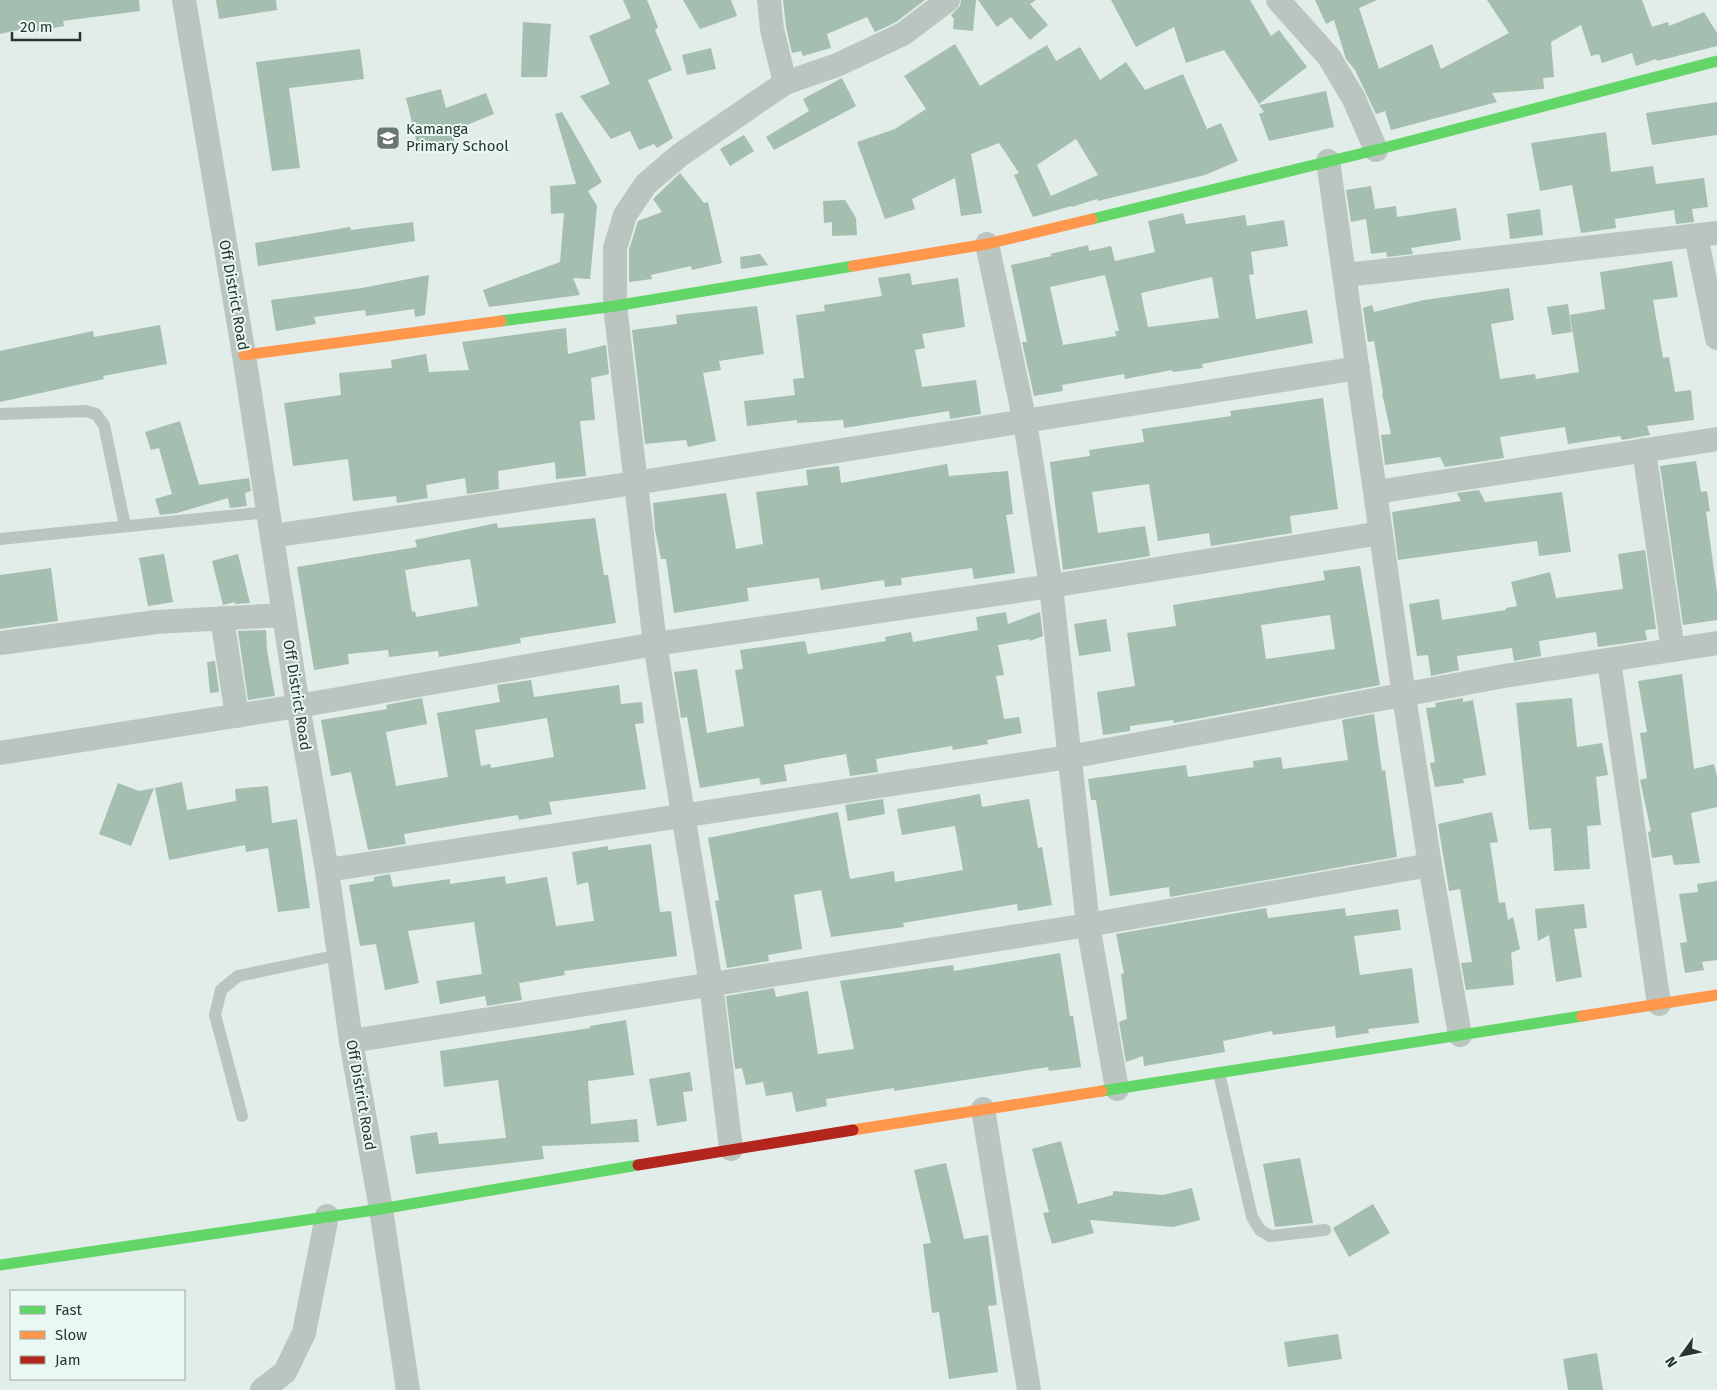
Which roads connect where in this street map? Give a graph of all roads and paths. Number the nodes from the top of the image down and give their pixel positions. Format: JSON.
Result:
{"nodes":[{"id":1,"x":184,"y":0,"type":"edge"},
{"id":2,"x":769,"y":0,"type":"edge"},
{"id":3,"x":948,"y":0,"type":"edge"},
{"id":4,"x":1278,"y":0,"type":"edge"},
{"id":5,"x":1717,"y":61,"type":"edge"},
{"id":6,"x":785,"y":83,"type":"junction"},
{"id":7,"x":1376,"y":150,"type":"junction"},
{"id":8,"x":1328,"y":161,"type":"junction"},
{"id":9,"x":1706,"y":234,"type":"edge"},
{"id":10,"x":987,"y":244,"type":"junction"},
{"id":11,"x":1346,"y":275,"type":"junction"},
{"id":12,"x":614,"y":306,"type":"junction"},
{"id":13,"x":1717,"y":338,"type":"edge"},
{"id":14,"x":244,"y":355,"type":"junction"},
{"id":15,"x":1358,"y":368,"type":"junction"},
{"id":16,"x":0,"y":414,"type":"edge"},
{"id":17,"x":1025,"y":422,"type":"junction"},
{"id":18,"x":1717,"y":439,"type":"edge"},
{"id":19,"x":1644,"y":450,"type":"junction"},
{"id":20,"x":635,"y":483,"type":"junction"},
{"id":21,"x":1376,"y":492,"type":"junction"},
{"id":22,"x":268,"y":512,"type":"junction"},
{"id":23,"x":125,"y":526,"type":"junction"},
{"id":24,"x":1381,"y":533,"type":"junction"},
{"id":25,"x":272,"y":536,"type":"junction"},
{"id":26,"x":0,"y":539,"type":"edge"},
{"id":27,"x":1052,"y":586,"type":"junction"},
{"id":28,"x":284,"y":615,"type":"junction"},
{"id":29,"x":222,"y":618,"type":"junction"},
{"id":30,"x":0,"y":643,"type":"edge"},
{"id":31,"x":1717,"y":643,"type":"edge"},
{"id":32,"x":655,"y":644,"type":"junction"},
{"id":33,"x":1673,"y":650,"type":"junction"},
{"id":34,"x":1609,"y":661,"type":"junction"},
{"id":35,"x":1404,"y":696,"type":"junction"},
{"id":36,"x":298,"y":706,"type":"junction"},
{"id":37,"x":237,"y":716,"type":"junction"},
{"id":38,"x":0,"y":753,"type":"edge"},
{"id":39,"x":1069,"y":757,"type":"junction"},
{"id":40,"x":681,"y":815,"type":"junction"},
{"id":41,"x":1430,"y":865,"type":"junction"},
{"id":42,"x":326,"y":870,"type":"junction"},
{"id":43,"x":1088,"y":925,"type":"junction"},
{"id":44,"x":339,"y":955,"type":"junction"},
{"id":45,"x":711,"y":984,"type":"junction"},
{"id":46,"x":1717,"y":995,"type":"edge"},
{"id":47,"x":1659,"y":1004,"type":"junction"},
{"id":48,"x":1460,"y":1035,"type":"junction"},
{"id":49,"x":351,"y":1041,"type":"junction"},
{"id":50,"x":1219,"y":1073,"type":"junction"},
{"id":51,"x":1118,"y":1089,"type":"junction"},
{"id":52,"x":983,"y":1110,"type":"junction"},
{"id":53,"x":242,"y":1116,"type":"dead end"},
{"id":54,"x":731,"y":1149,"type":"junction"},
{"id":55,"x":381,"y":1209,"type":"junction"},
{"id":56,"x":327,"y":1216,"type":"junction"},
{"id":57,"x":1325,"y":1230,"type":"dead end"},
{"id":58,"x":0,"y":1264,"type":"edge"},
{"id":59,"x":262,"y":1390,"type":"edge"},
{"id":60,"x":408,"y":1390,"type":"edge"},
{"id":61,"x":1029,"y":1390,"type":"edge"}],
"edges":[{"from":1,"to":14,"type":"street","name":"Off District Road"},
{"from":2,"to":6,"type":"street"},
{"from":3,"to":6,"type":"street"},
{"from":4,"to":7,"type":"street"},
{"from":5,"to":7,"type":"street"},
{"from":6,"to":12,"type":"street"},
{"from":7,"to":8,"type":"street"},
{"from":8,"to":10,"type":"street"},
{"from":8,"to":11,"type":"street"},
{"from":9,"to":11,"type":"street"},
{"from":9,"to":13,"type":"street"},
{"from":10,"to":12,"type":"street"},
{"from":10,"to":17,"type":"street"},
{"from":11,"to":15,"type":"street"},
{"from":12,"to":14,"type":"street"},
{"from":12,"to":20,"type":"street"},
{"from":14,"to":22,"type":"street","name":"Off District Road"},
{"from":15,"to":17,"type":"street"},
{"from":15,"to":21,"type":"street"},
{"from":16,"to":23,"type":"lane"},
{"from":17,"to":20,"type":"street"},
{"from":17,"to":27,"type":"street"},
{"from":18,"to":19,"type":"street"},
{"from":19,"to":21,"type":"street"},
{"from":19,"to":33,"type":"street"},
{"from":20,"to":25,"type":"street"},
{"from":20,"to":32,"type":"street"},
{"from":21,"to":24,"type":"street"},
{"from":22,"to":23,"type":"lane"},
{"from":22,"to":25,"type":"street","name":"Off District Road"},
{"from":23,"to":26,"type":"lane"},
{"from":24,"to":27,"type":"street"},
{"from":24,"to":35,"type":"street"},
{"from":25,"to":28,"type":"street","name":"Off District Road"},
{"from":27,"to":32,"type":"street"},
{"from":27,"to":39,"type":"street"},
{"from":28,"to":29,"type":"street"},
{"from":28,"to":36,"type":"street","name":"Off District Road"},
{"from":29,"to":30,"type":"street"},
{"from":29,"to":37,"type":"street"},
{"from":31,"to":33,"type":"street"},
{"from":32,"to":36,"type":"street"},
{"from":32,"to":40,"type":"street"},
{"from":33,"to":34,"type":"street"},
{"from":34,"to":35,"type":"street"},
{"from":34,"to":47,"type":"street"},
{"from":35,"to":39,"type":"street"},
{"from":35,"to":41,"type":"street"},
{"from":36,"to":37,"type":"street"},
{"from":36,"to":42,"type":"street","name":"Off District Road"},
{"from":37,"to":38,"type":"street"},
{"from":39,"to":40,"type":"street"},
{"from":39,"to":43,"type":"street"},
{"from":40,"to":42,"type":"street"},
{"from":40,"to":45,"type":"street"},
{"from":41,"to":43,"type":"street"},
{"from":41,"to":48,"type":"street"},
{"from":42,"to":44,"type":"street","name":"Off District Road"},
{"from":43,"to":45,"type":"street"},
{"from":43,"to":51,"type":"street"},
{"from":44,"to":49,"type":"street","name":"Off District Road"},
{"from":44,"to":53,"type":"lane"},
{"from":45,"to":49,"type":"street"},
{"from":45,"to":54,"type":"street"},
{"from":46,"to":47,"type":"street"},
{"from":47,"to":48,"type":"street"},
{"from":48,"to":50,"type":"street"},
{"from":49,"to":55,"type":"street","name":"Off District Road"},
{"from":50,"to":51,"type":"street"},
{"from":50,"to":57,"type":"lane"},
{"from":51,"to":52,"type":"street"},
{"from":52,"to":54,"type":"street"},
{"from":52,"to":61,"type":"street"},
{"from":54,"to":55,"type":"street"},
{"from":55,"to":56,"type":"street"},
{"from":55,"to":60,"type":"street","name":"Off District Road"},
{"from":56,"to":58,"type":"street"},
{"from":56,"to":59,"type":"street"}]}
